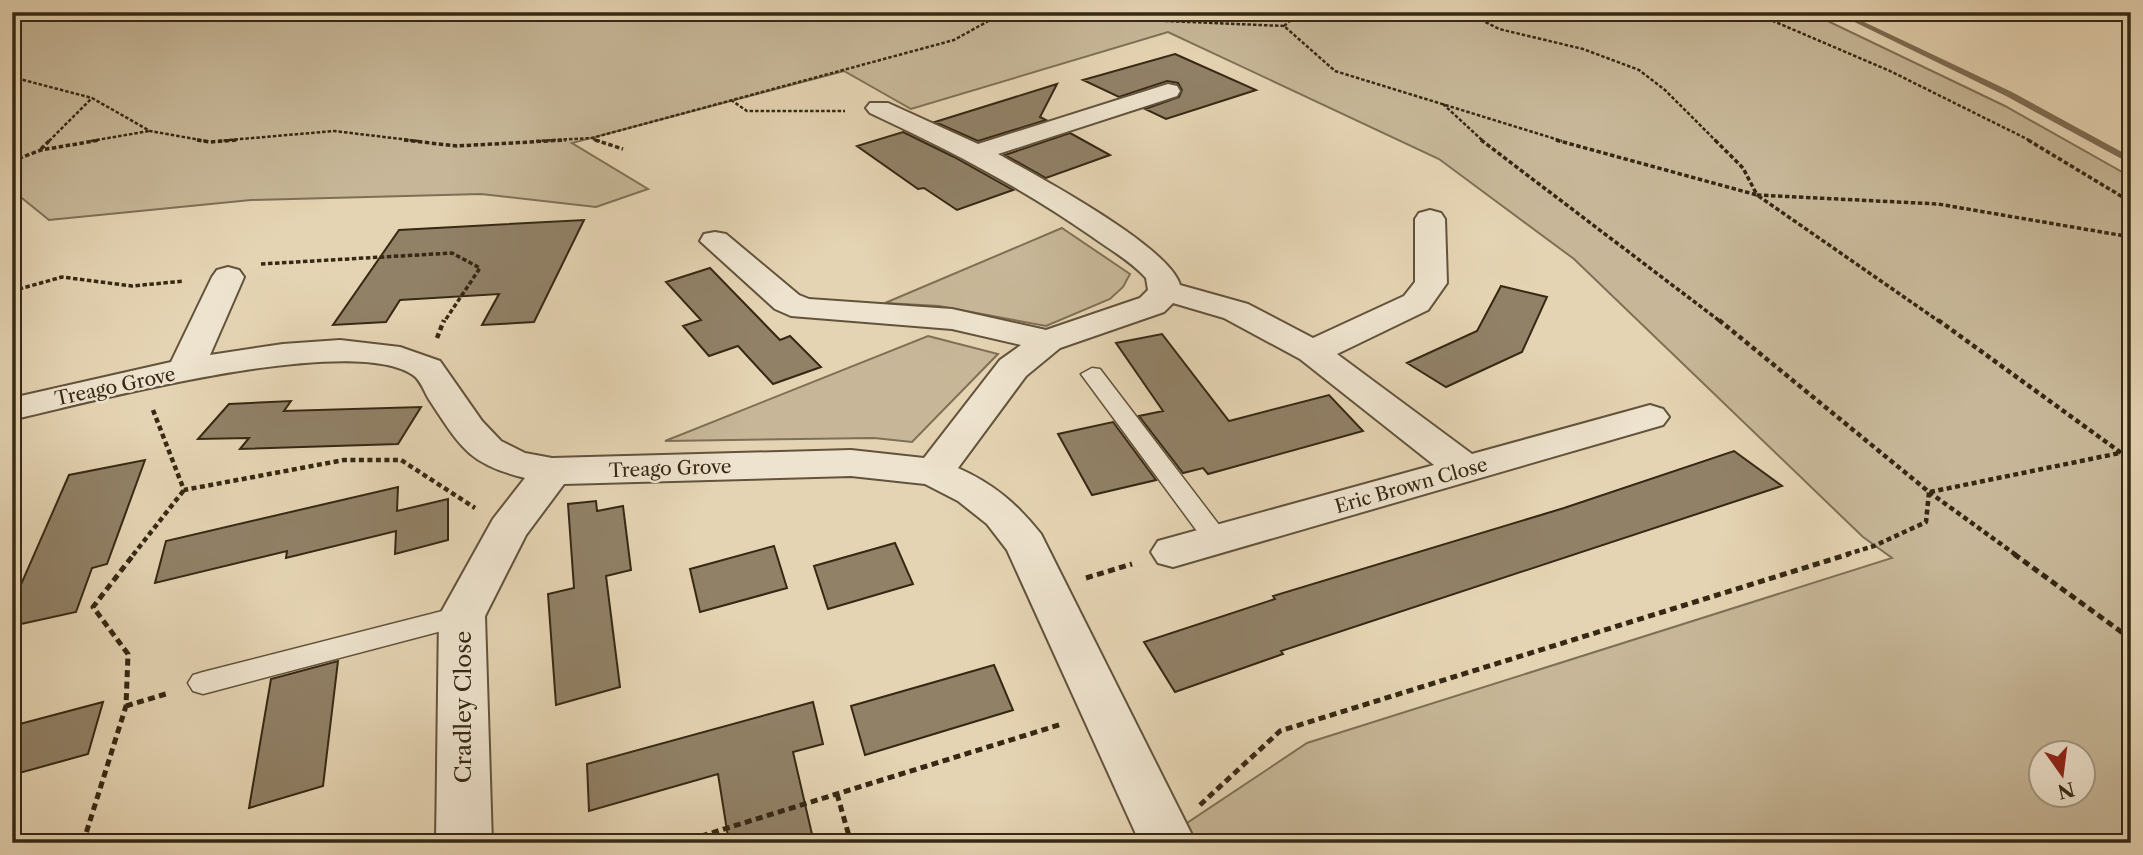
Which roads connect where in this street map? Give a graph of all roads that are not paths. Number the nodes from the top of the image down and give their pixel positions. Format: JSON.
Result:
{"nodes":[{"id":1,"x":1168,"y":91,"type":"dead end"},
{"id":2,"x":885,"y":110,"type":"road end"},
{"id":3,"x":976,"y":153,"type":"junction"},
{"id":4,"x":1430,"y":219,"type":"dead end"},
{"id":5,"x":715,"y":241,"type":"dead end"},
{"id":6,"x":229,"y":277,"type":"road end"},
{"id":7,"x":1165,"y":291,"type":"junction"},
{"id":8,"x":1048,"y":341,"type":"junction"},
{"id":9,"x":1311,"y":352,"type":"junction"},
{"id":10,"x":185,"y":371,"type":"junction"},
{"id":11,"x":1092,"y":374,"type":"dead end"},
{"id":12,"x":12,"y":409,"type":"edge"},
{"id":13,"x":1650,"y":417,"type":"dead end"},
{"id":14,"x":1465,"y":469,"type":"junction"},
{"id":15,"x":552,"y":471,"type":"junction"},
{"id":16,"x":934,"y":472,"type":"junction"},
{"id":17,"x":1217,"y":540,"type":"junction"},
{"id":18,"x":1173,"y":552,"type":"road end"},
{"id":19,"x":462,"y":616,"type":"junction"},
{"id":20,"x":203,"y":683,"type":"road end"},
{"id":21,"x":1167,"y":840,"type":"edge"},
{"id":22,"x":464,"y":843,"type":"edge"}],
"edges":[{"from":1,"to":3,"type":"street"},
{"from":2,"to":3,"type":"street"},
{"from":3,"to":7,"type":"street"},
{"from":4,"to":9,"type":"street"},
{"from":5,"to":8,"type":"street"},
{"from":6,"to":10,"type":"street"},
{"from":7,"to":8,"type":"street"},
{"from":7,"to":9,"type":"street"},
{"from":8,"to":16,"type":"street"},
{"from":9,"to":14,"type":"street"},
{"from":10,"to":12,"type":"street","name":"Treago Grove"},
{"from":10,"to":15,"type":"street","name":"Treago Grove"},
{"from":11,"to":17,"type":"lane"},
{"from":13,"to":14,"type":"street","name":"Eric Brown Close"},
{"from":14,"to":17,"type":"street","name":"Eric Brown Close"},
{"from":15,"to":16,"type":"street","name":"Treago Grove"},
{"from":15,"to":19,"type":"street","name":"Cradley Close"},
{"from":16,"to":21,"type":"street","name":"Treago Grove"},
{"from":17,"to":18,"type":"street","name":"Eric Brown Close"},
{"from":19,"to":20,"type":"lane"},
{"from":19,"to":22,"type":"street","name":"Cradley Close"}]}
